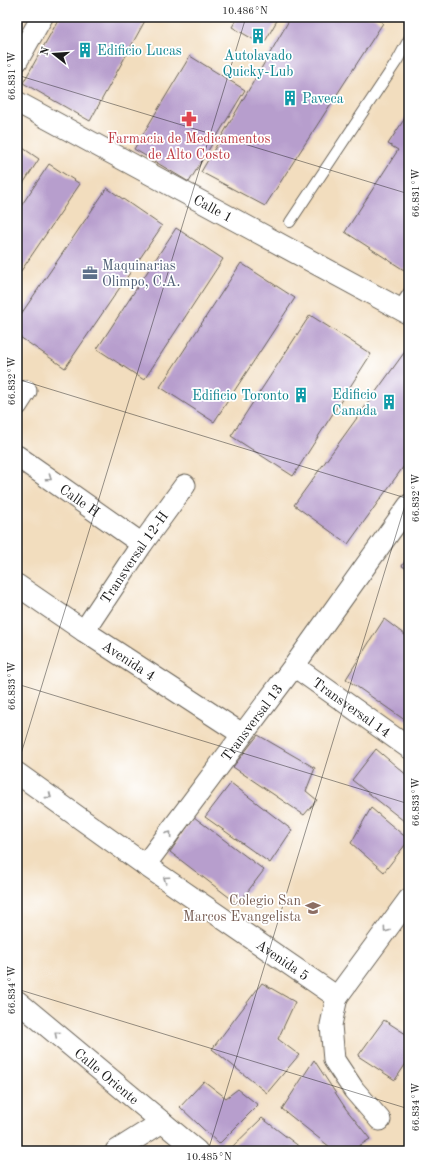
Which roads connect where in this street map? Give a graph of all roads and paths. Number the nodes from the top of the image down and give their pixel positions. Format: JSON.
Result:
{"nodes":[{"id":1,"x":42,"y":17,"type":"edge"},
{"id":2,"x":409,"y":39,"type":"edge"},
{"id":3,"x":17,"y":61,"type":"edge"},
{"id":4,"x":17,"y":102,"type":"edge"},
{"id":5,"x":290,"y":222,"type":"dead end"},
{"id":6,"x":405,"y":305,"type":"edge"},
{"id":7,"x":17,"y":456,"type":"edge"},
{"id":8,"x":185,"y":485,"type":"dead end"},
{"id":9,"x":409,"y":505,"type":"edge"},
{"id":10,"x":142,"y":544,"type":"junction"},
{"id":11,"x":17,"y":585,"type":"edge"},
{"id":12,"x":84,"y":631,"type":"junction"},
{"id":13,"x":294,"y":666,"type":"junction"},
{"id":14,"x":242,"y":734,"type":"junction"},
{"id":15,"x":409,"y":748,"type":"edge"},
{"id":16,"x":17,"y":773,"type":"edge"},
{"id":17,"x":145,"y":865,"type":"junction"},
{"id":18,"x":409,"y":899,"type":"edge"},
{"id":19,"x":337,"y":997,"type":"junction"},
{"id":20,"x":19,"y":1006,"type":"edge"},
{"id":21,"x":380,"y":1120,"type":"dead end"},
{"id":22,"x":162,"y":1122,"type":"junction"},
{"id":23,"x":116,"y":1151,"type":"edge"},
{"id":24,"x":196,"y":1151,"type":"edge"}],
"edges":[{"from":1,"to":3,"type":"street"},
{"from":2,"to":5,"type":"lane"},
{"from":4,"to":6,"type":"street","name":"Calle 1"},
{"from":7,"to":10,"type":"street","name":"Calle H","one_way":true},
{"from":8,"to":10,"type":"street","name":"Transversal 12-H"},
{"from":9,"to":13,"type":"street","name":"Transversal 13"},
{"from":10,"to":12,"type":"street","name":"Transversal 12-H"},
{"from":11,"to":12,"type":"street","name":"Avenida 4"},
{"from":12,"to":14,"type":"street","name":"Avenida 4"},
{"from":13,"to":14,"type":"street","name":"Transversal 13"},
{"from":13,"to":15,"type":"street","name":"Transversal 14"},
{"from":17,"to":14,"type":"street","name":"Transversal 13","one_way":true},
{"from":16,"to":17,"type":"street","name":"Avenida 5","one_way":true},
{"from":19,"to":17,"type":"street","name":"Avenida 5","one_way":true},
{"from":18,"to":19,"type":"street","one_way":true},
{"from":19,"to":21,"type":"street"},
{"from":22,"to":20,"type":"street","name":"Calle Oriente","one_way":true},
{"from":22,"to":23,"type":"street"},
{"from":22,"to":24,"type":"street","name":"Calle Oriente"}]}
